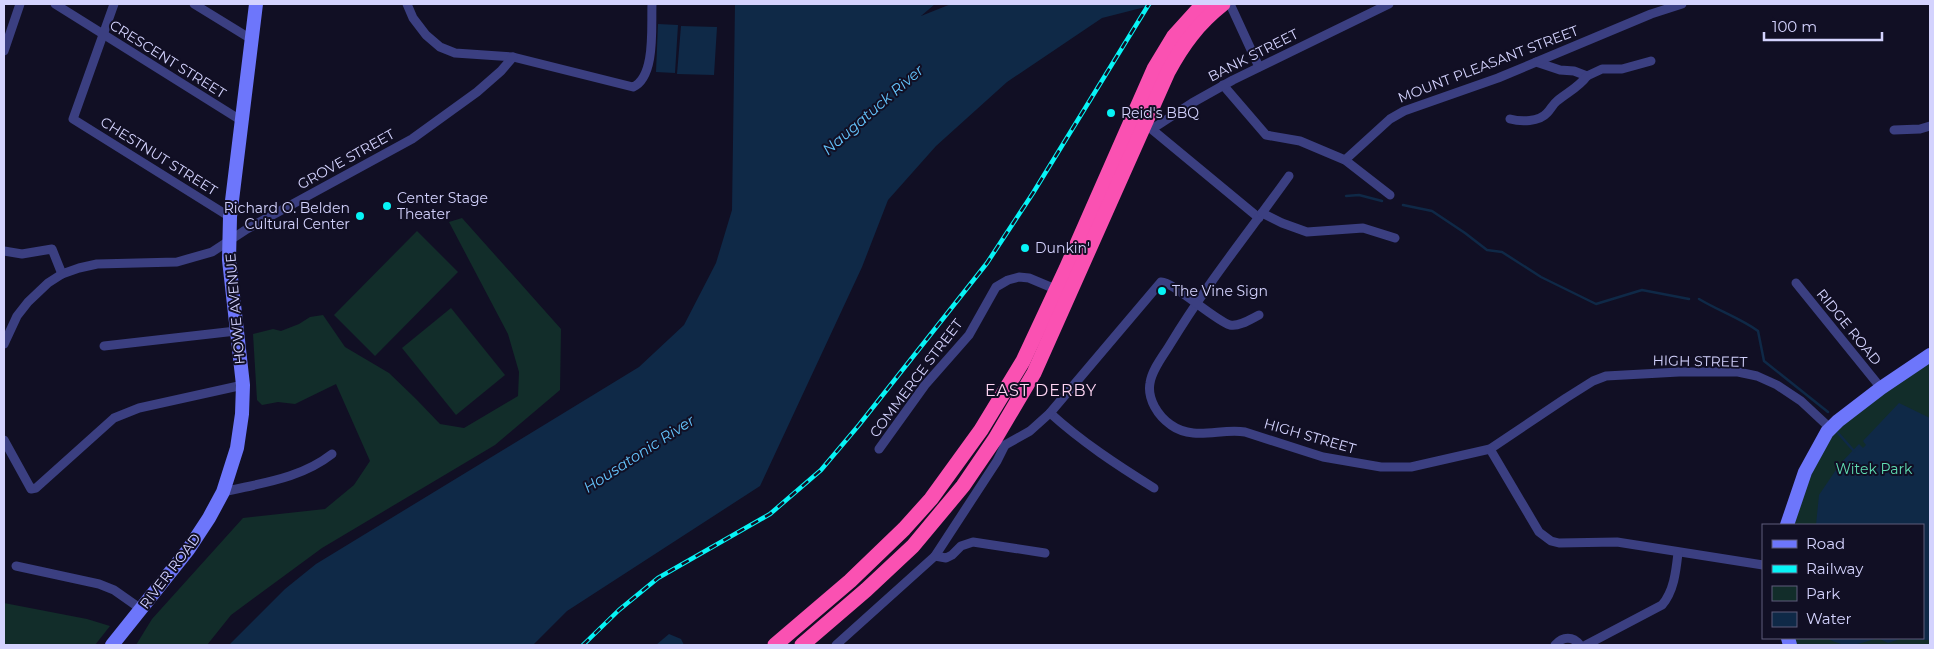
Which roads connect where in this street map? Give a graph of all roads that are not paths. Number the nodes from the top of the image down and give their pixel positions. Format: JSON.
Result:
{"nodes":[{"id":1,"x":20,"y":4,"type":"edge"},
{"id":2,"x":55,"y":4,"type":"edge"},
{"id":3,"x":114,"y":4,"type":"edge"},
{"id":4,"x":194,"y":4,"type":"edge"},
{"id":5,"x":256,"y":4,"type":"edge"},
{"id":6,"x":408,"y":4,"type":"edge"},
{"id":7,"x":652,"y":4,"type":"edge"},
{"id":8,"x":1204,"y":4,"type":"edge"},
{"id":9,"x":1224,"y":4,"type":"edge"},
{"id":10,"x":1230,"y":4,"type":"edge"},
{"id":11,"x":1389,"y":4,"type":"edge"},
{"id":12,"x":1682,"y":4,"type":"edge"},
{"id":13,"x":103,"y":34,"type":"junction"},
{"id":14,"x":251,"y":38,"type":"junction"},
{"id":15,"x":4,"y":51,"type":"edge"},
{"id":16,"x":513,"y":57,"type":"junction"},
{"id":17,"x":1651,"y":61,"type":"dead end"},
{"id":18,"x":1536,"y":62,"type":"junction"},
{"id":19,"x":1260,"y":67,"type":"junction"},
{"id":20,"x":1587,"y":76,"type":"junction"},
{"id":21,"x":1223,"y":85,"type":"junction"},
{"id":22,"x":1510,"y":119,"type":"dead end"},
{"id":23,"x":242,"y":121,"type":"junction"},
{"id":24,"x":1143,"y":125,"type":"junction"},
{"id":25,"x":1930,"y":126,"type":"edge"},
{"id":26,"x":1894,"y":130,"type":"dead end"},
{"id":27,"x":1345,"y":160,"type":"junction"},
{"id":28,"x":1289,"y":176,"type":"dead end"},
{"id":29,"x":1390,"y":195,"type":"dead end"},
{"id":30,"x":1260,"y":215,"type":"junction"},
{"id":31,"x":230,"y":217,"type":"junction"},
{"id":32,"x":1395,"y":238,"type":"dead end"},
{"id":33,"x":230,"y":241,"type":"junction"},
{"id":34,"x":4,"y":251,"type":"edge"},
{"id":35,"x":62,"y":274,"type":"junction"},
{"id":36,"x":1796,"y":283,"type":"dead end"},
{"id":37,"x":1063,"y":292,"type":"junction"},
{"id":38,"x":1195,"y":303,"type":"junction"},
{"id":39,"x":1259,"y":315,"type":"dead end"},
{"id":40,"x":236,"y":331,"type":"junction"},
{"id":41,"x":4,"y":344,"type":"edge"},
{"id":42,"x":104,"y":346,"type":"dead end"},
{"id":43,"x":1930,"y":355,"type":"edge"},
{"id":44,"x":243,"y":385,"type":"junction"},
{"id":45,"x":1881,"y":388,"type":"junction"},
{"id":46,"x":1050,"y":413,"type":"junction"},
{"id":47,"x":1830,"y":428,"type":"junction"},
{"id":48,"x":981,"y":430,"type":"junction"},
{"id":49,"x":4,"y":440,"type":"edge"},
{"id":50,"x":1000,"y":442,"type":"junction"},
{"id":51,"x":1490,"y":449,"type":"junction"},
{"id":52,"x":879,"y":450,"type":"dead end"},
{"id":53,"x":332,"y":454,"type":"dead end"},
{"id":54,"x":1154,"y":488,"type":"dead end"},
{"id":55,"x":223,"y":492,"type":"junction"},
{"id":56,"x":1787,"y":524,"type":"edge"},
{"id":57,"x":1678,"y":552,"type":"junction"},
{"id":58,"x":1045,"y":553,"type":"dead end"},
{"id":59,"x":935,"y":556,"type":"junction"},
{"id":60,"x":1762,"y":565,"type":"edge"},
{"id":61,"x":16,"y":566,"type":"dead end"},
{"id":62,"x":141,"y":610,"type":"junction"},
{"id":63,"x":847,"y":641,"type":"edge"},
{"id":64,"x":112,"y":645,"type":"edge"},
{"id":65,"x":775,"y":645,"type":"edge"},
{"id":66,"x":802,"y":645,"type":"edge"},
{"id":67,"x":836,"y":645,"type":"edge"},
{"id":68,"x":1555,"y":645,"type":"edge"},
{"id":69,"x":1580,"y":645,"type":"edge"},
{"id":70,"x":1586,"y":645,"type":"edge"}],
"edges":[{"from":1,"to":15,"type":"street"},
{"from":2,"to":13,"type":"street","name":"CRESCENT STREET"},
{"from":3,"to":13,"type":"street"},
{"from":4,"to":14,"type":"street"},
{"from":5,"to":14,"type":"main road","name":"HOWE AVENUE"},
{"from":6,"to":16,"type":"street"},
{"from":7,"to":16,"type":"street"},
{"from":8,"to":24,"type":"highway"},
{"from":9,"to":24,"type":"highway"},
{"from":10,"to":19,"type":"street"},
{"from":11,"to":19,"type":"street","name":"BANK STREET"},
{"from":12,"to":18,"type":"street","name":"MOUNT PLEASANT STREET"},
{"from":13,"to":23,"type":"street","name":"CRESCENT STREET"},
{"from":13,"to":31,"type":"street","name":"CHESTNUT STREET"},
{"from":14,"to":23,"type":"main road","name":"HOWE AVENUE"},
{"from":16,"to":33,"type":"street","name":"GROVE STREET"},
{"from":17,"to":20,"type":"street"},
{"from":18,"to":20,"type":"street"},
{"from":18,"to":27,"type":"street","name":"MOUNT PLEASANT STREET"},
{"from":19,"to":21,"type":"street","name":"BANK STREET"},
{"from":20,"to":22,"type":"street"},
{"from":21,"to":24,"type":"street","name":"BANK STREET"},
{"from":21,"to":27,"type":"street"},
{"from":23,"to":31,"type":"main road","name":"HOWE AVENUE"},
{"from":24,"to":30,"type":"street"},
{"from":24,"to":37,"type":"highway"},
{"from":25,"to":26,"type":"street"},
{"from":27,"to":29,"type":"street"},
{"from":28,"to":30,"type":"street","name":"HIGH STREET"},
{"from":30,"to":32,"type":"street"},
{"from":30,"to":38,"type":"street","name":"HIGH STREET"},
{"from":31,"to":33,"type":"main road","name":"HOWE AVENUE"},
{"from":33,"to":35,"type":"street","name":"GROVE STREET"},
{"from":33,"to":40,"type":"main road","name":"HOWE AVENUE"},
{"from":34,"to":35,"type":"street"},
{"from":35,"to":41,"type":"street","name":"GROVE STREET"},
{"from":36,"to":45,"type":"street","name":"RIDGE ROAD"},
{"from":37,"to":48,"type":"highway"},
{"from":37,"to":50,"type":"highway"},
{"from":37,"to":52,"type":"street","name":"COMMERCE STREET"},
{"from":38,"to":39,"type":"street"},
{"from":38,"to":46,"type":"street"},
{"from":38,"to":51,"type":"street","name":"HIGH STREET"},
{"from":40,"to":42,"type":"street"},
{"from":40,"to":44,"type":"main road","name":"HOWE AVENUE"},
{"from":43,"to":45,"type":"main road"},
{"from":44,"to":49,"type":"street"},
{"from":44,"to":55,"type":"main road","name":"HOWE AVENUE"},
{"from":45,"to":47,"type":"main road"},
{"from":46,"to":50,"type":"street"},
{"from":46,"to":54,"type":"street"},
{"from":47,"to":51,"type":"street","name":"HIGH STREET"},
{"from":47,"to":56,"type":"main road"},
{"from":48,"to":50,"type":"street"},
{"from":48,"to":65,"type":"highway"},
{"from":50,"to":59,"type":"street"},
{"from":50,"to":66,"type":"highway"},
{"from":51,"to":57,"type":"street"},
{"from":53,"to":55,"type":"street"},
{"from":55,"to":62,"type":"main road","name":"RIVER ROAD"},
{"from":57,"to":60,"type":"street"},
{"from":57,"to":70,"type":"street"},
{"from":58,"to":59,"type":"street"},
{"from":59,"to":63,"type":"street"},
{"from":61,"to":62,"type":"street"},
{"from":62,"to":64,"type":"main road","name":"RIVER ROAD"},
{"from":63,"to":67,"type":"street"},
{"from":68,"to":69,"type":"street"}]}
